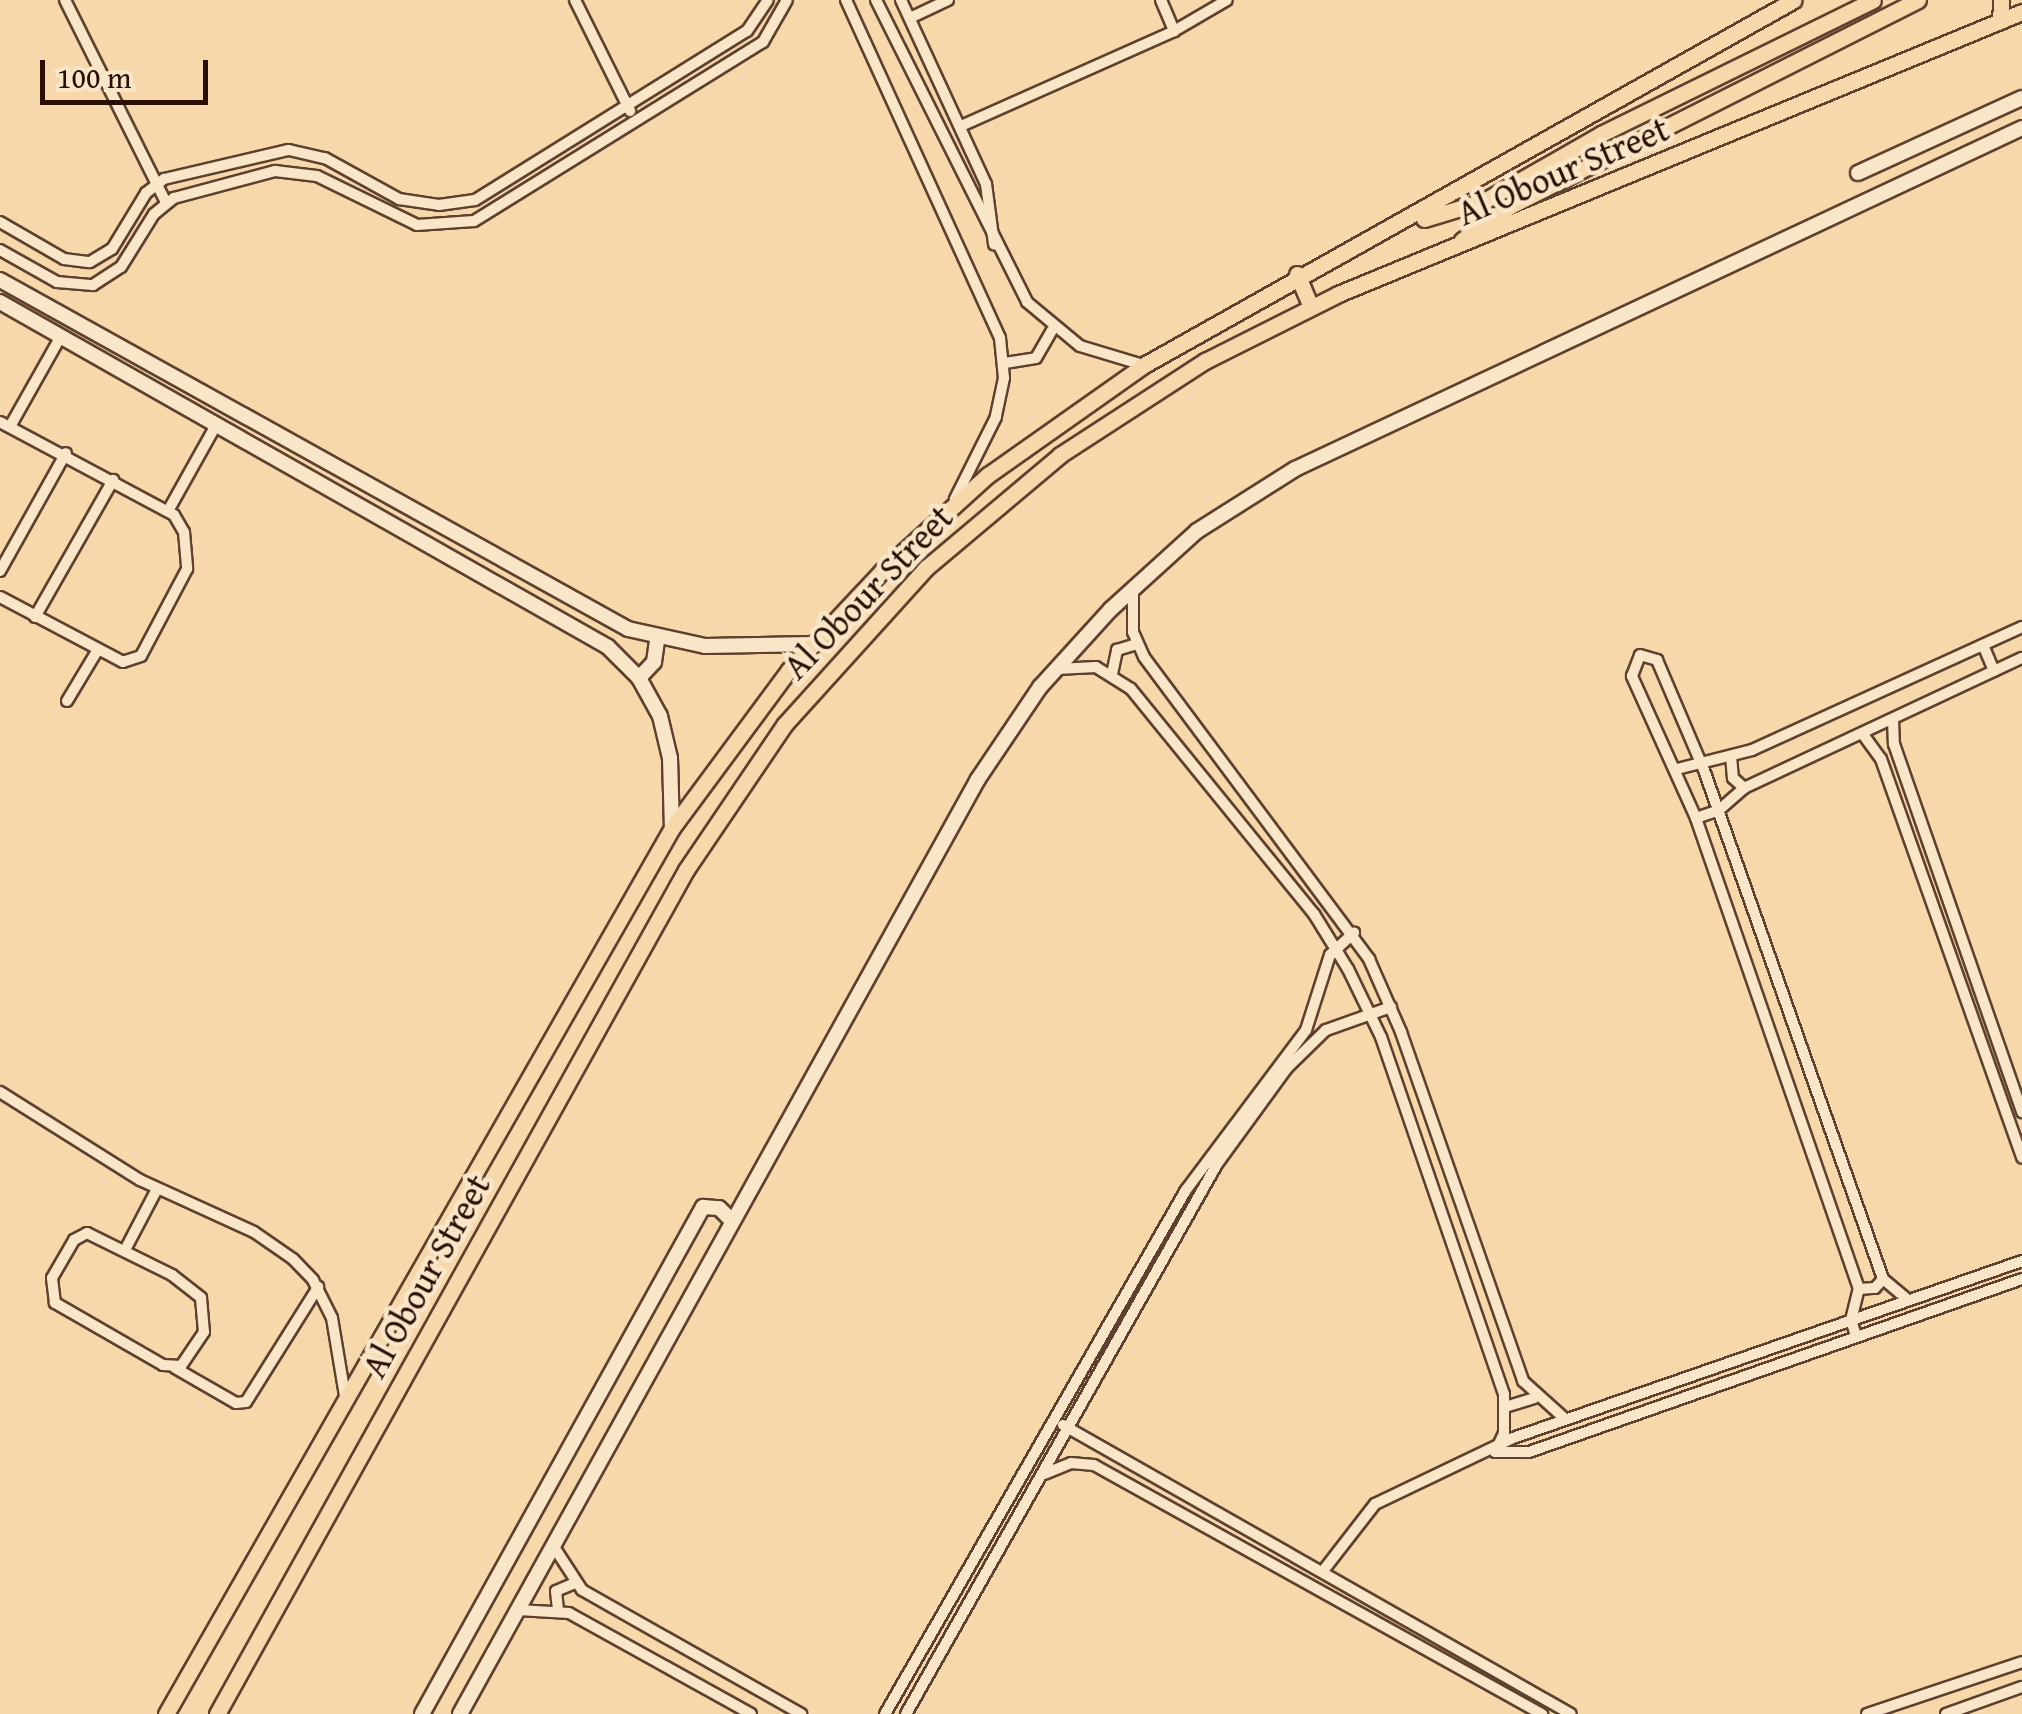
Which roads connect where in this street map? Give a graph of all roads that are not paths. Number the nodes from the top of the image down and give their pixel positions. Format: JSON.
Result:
{"nodes":[{"id":1,"x":66,"y":0,"type":"edge"},
{"id":2,"x":575,"y":0,"type":"edge"},
{"id":3,"x":768,"y":0,"type":"edge"},
{"id":4,"x":787,"y":0,"type":"edge"},
{"id":5,"x":846,"y":0,"type":"edge"},
{"id":6,"x":876,"y":0,"type":"edge"},
{"id":7,"x":901,"y":0,"type":"edge"},
{"id":8,"x":948,"y":0,"type":"edge"},
{"id":9,"x":1161,"y":0,"type":"edge"},
{"id":10,"x":1227,"y":0,"type":"edge"},
{"id":11,"x":1794,"y":0,"type":"edge"},
{"id":12,"x":1872,"y":0,"type":"edge"},
{"id":13,"x":1918,"y":0,"type":"edge"},
{"id":14,"x":2001,"y":0,"type":"edge"},
{"id":15,"x":2022,"y":12,"type":"edge"},
{"id":16,"x":910,"y":18,"type":"junction"},
{"id":17,"x":2000,"y":21,"type":"junction"},
{"id":18,"x":1174,"y":31,"type":"junction"},
{"id":19,"x":2022,"y":98,"type":"edge"},
{"id":20,"x":627,"y":106,"type":"junction"},
{"id":21,"x":635,"y":122,"type":"junction"},
{"id":22,"x":961,"y":126,"type":"junction"},
{"id":23,"x":2022,"y":128,"type":"edge"},
{"id":24,"x":1930,"y":140,"type":"junction"},
{"id":25,"x":1942,"y":165,"type":"junction"},
{"id":26,"x":1858,"y":172,"type":"dead end"},
{"id":27,"x":156,"y":184,"type":"junction"},
{"id":28,"x":166,"y":203,"type":"junction"},
{"id":29,"x":1413,"y":220,"type":"junction"},
{"id":30,"x":0,"y":222,"type":"edge"},
{"id":31,"x":994,"y":245,"type":"junction"},
{"id":32,"x":0,"y":250,"type":"edge"},
{"id":33,"x":1452,"y":250,"type":"junction"},
{"id":34,"x":1297,"y":274,"type":"junction"},
{"id":35,"x":0,"y":280,"type":"edge"},
{"id":36,"x":0,"y":302,"type":"edge"},
{"id":37,"x":1311,"y":307,"type":"junction"},
{"id":38,"x":1052,"y":330,"type":"junction"},
{"id":39,"x":61,"y":336,"type":"junction"},
{"id":40,"x":1004,"y":363,"type":"junction"},
{"id":41,"x":1144,"y":365,"type":"junction"},
{"id":42,"x":6,"y":423,"type":"edge"},
{"id":43,"x":216,"y":425,"type":"junction"},
{"id":44,"x":66,"y":453,"type":"junction"},
{"id":45,"x":113,"y":480,"type":"junction"},
{"id":46,"x":952,"y":506,"type":"junction"},
{"id":47,"x":168,"y":511,"type":"junction"},
{"id":48,"x":0,"y":571,"type":"edge"},
{"id":49,"x":1134,"y":588,"type":"junction"},
{"id":50,"x":0,"y":597,"type":"edge"},
{"id":51,"x":35,"y":616,"type":"junction"},
{"id":52,"x":2022,"y":627,"type":"edge"},
{"id":53,"x":657,"y":640,"type":"junction"},
{"id":54,"x":813,"y":644,"type":"junction"},
{"id":55,"x":1137,"y":644,"type":"junction"},
{"id":56,"x":1983,"y":646,"type":"junction"},
{"id":57,"x":97,"y":651,"type":"junction"},
{"id":58,"x":2022,"y":658,"type":"edge"},
{"id":59,"x":1056,"y":669,"type":"junction"},
{"id":60,"x":1994,"y":671,"type":"junction"},
{"id":61,"x":1112,"y":674,"type":"junction"},
{"id":62,"x":639,"y":678,"type":"junction"},
{"id":63,"x":67,"y":701,"type":"dead end"},
{"id":64,"x":1893,"y":719,"type":"junction"},
{"id":65,"x":1862,"y":733,"type":"junction"},
{"id":66,"x":1894,"y":744,"type":"junction"},
{"id":67,"x":1878,"y":751,"type":"junction"},
{"id":68,"x":1730,"y":756,"type":"junction"},
{"id":69,"x":1699,"y":760,"type":"junction"},
{"id":70,"x":1677,"y":768,"type":"junction"},
{"id":71,"x":1744,"y":788,"type":"junction"},
{"id":72,"x":1719,"y":810,"type":"junction"},
{"id":73,"x":1696,"y":818,"type":"junction"},
{"id":74,"x":672,"y":828,"type":"junction"},
{"id":75,"x":1354,"y":933,"type":"junction"},
{"id":76,"x":1964,"y":944,"type":"junction"},
{"id":77,"x":1335,"y":946,"type":"junction"},
{"id":78,"x":1948,"y":950,"type":"junction"},
{"id":79,"x":1391,"y":1007,"type":"junction"},
{"id":80,"x":1370,"y":1014,"type":"junction"},
{"id":81,"x":1314,"y":1015,"type":"junction"},
{"id":82,"x":1326,"y":1030,"type":"junction"},
{"id":83,"x":0,"y":1092,"type":"edge"},
{"id":84,"x":1427,"y":1106,"type":"junction"},
{"id":85,"x":1408,"y":1112,"type":"junction"},
{"id":86,"x":2022,"y":1112,"type":"edge"},
{"id":87,"x":2022,"y":1158,"type":"edge"},
{"id":88,"x":1454,"y":1188,"type":"junction"},
{"id":89,"x":157,"y":1189,"type":"junction"},
{"id":90,"x":1436,"y":1194,"type":"junction"},
{"id":91,"x":730,"y":1219,"type":"junction"},
{"id":92,"x":687,"y":1237,"type":"junction"},
{"id":93,"x":125,"y":1250,"type":"junction"},
{"id":94,"x":708,"y":1258,"type":"junction"},
{"id":95,"x":1153,"y":1260,"type":"junction"},
{"id":96,"x":2022,"y":1261,"type":"edge"},
{"id":97,"x":1481,"y":1266,"type":"junction"},
{"id":98,"x":1461,"y":1272,"type":"junction"},
{"id":99,"x":2022,"y":1278,"type":"edge"},
{"id":100,"x":1883,"y":1279,"type":"junction"},
{"id":101,"x":318,"y":1287,"type":"junction"},
{"id":102,"x":1859,"y":1289,"type":"junction"},
{"id":103,"x":1908,"y":1300,"type":"junction"},
{"id":104,"x":1851,"y":1320,"type":"junction"},
{"id":105,"x":1856,"y":1336,"type":"junction"},
{"id":106,"x":175,"y":1368,"type":"junction"},
{"id":107,"x":1536,"y":1398,"type":"junction"},
{"id":108,"x":345,"y":1407,"type":"junction"},
{"id":109,"x":1505,"y":1408,"type":"junction"},
{"id":110,"x":1565,"y":1418,"type":"junction"},
{"id":111,"x":1056,"y":1420,"type":"junction"},
{"id":112,"x":1067,"y":1427,"type":"junction"},
{"id":113,"x":1495,"y":1452,"type":"junction"},
{"id":114,"x":1040,"y":1477,"type":"junction"},
{"id":115,"x":554,"y":1547,"type":"junction"},
{"id":116,"x":1323,"y":1572,"type":"junction"},
{"id":117,"x":575,"y":1583,"type":"junction"},
{"id":118,"x":518,"y":1610,"type":"junction"},
{"id":119,"x":558,"y":1610,"type":"junction"},
{"id":120,"x":1392,"y":1612,"type":"junction"},
{"id":121,"x":1384,"y":1626,"type":"junction"},
{"id":122,"x":2022,"y":1662,"type":"edge"},
{"id":123,"x":909,"y":1679,"type":"junction"},
{"id":124,"x":921,"y":1685,"type":"junction"},
{"id":125,"x":2022,"y":1687,"type":"edge"},
{"id":126,"x":1904,"y":1708,"type":"edge"},
{"id":127,"x":173,"y":1709,"type":"edge"},
{"id":128,"x":428,"y":1712,"type":"edge"},
{"id":129,"x":216,"y":1714,"type":"edge"},
{"id":130,"x":460,"y":1714,"type":"edge"},
{"id":131,"x":752,"y":1714,"type":"edge"},
{"id":132,"x":801,"y":1714,"type":"edge"},
{"id":133,"x":886,"y":1714,"type":"edge"},
{"id":134,"x":906,"y":1714,"type":"edge"},
{"id":135,"x":1542,"y":1714,"type":"edge"},
{"id":136,"x":1570,"y":1714,"type":"edge"},
{"id":137,"x":1867,"y":1714,"type":"edge"},
{"id":138,"x":1946,"y":1714,"type":"edge"}],
"edges":[{"from":1,"to":27,"type":"street"},
{"from":2,"to":20,"type":"street"},
{"from":3,"to":20,"type":"street"},
{"from":4,"to":21,"type":"street"},
{"from":5,"to":40,"type":"street"},
{"from":6,"to":31,"type":"street"},
{"from":7,"to":16,"type":"street"},
{"from":8,"to":16,"type":"street"},
{"from":9,"to":18,"type":"street"},
{"from":10,"to":18,"type":"street"},
{"from":11,"to":29,"type":"main road","name":"Al Obour Street"},
{"from":12,"to":29,"type":"main road"},
{"from":13,"to":33,"type":"main road"},
{"from":14,"to":17,"type":"main road"},
{"from":15,"to":17,"type":"main road","name":"Al Obour Street"},
{"from":16,"to":22,"type":"street"},
{"from":17,"to":33,"type":"main road","name":"Al Obour Street"},
{"from":18,"to":22,"type":"street"},
{"from":19,"to":24,"type":"street"},
{"from":20,"to":21,"type":"street"},
{"from":20,"to":27,"type":"street"},
{"from":21,"to":28,"type":"street"},
{"from":22,"to":31,"type":"street"},
{"from":23,"to":25,"type":"street"},
{"from":24,"to":25,"type":"street"},
{"from":24,"to":26,"type":"street"},
{"from":25,"to":49,"type":"street"},
{"from":27,"to":28,"type":"street"},
{"from":27,"to":30,"type":"street"},
{"from":28,"to":32,"type":"street"},
{"from":29,"to":34,"type":"main road","name":"Al Obour Street"},
{"from":31,"to":38,"type":"street"},
{"from":33,"to":37,"type":"main road","name":"Al Obour Street"},
{"from":34,"to":37,"type":"main road"},
{"from":34,"to":41,"type":"main road","name":"Al Obour Street"},
{"from":35,"to":53,"type":"street"},
{"from":36,"to":39,"type":"street"},
{"from":37,"to":129,"type":"main road","name":"Al Obour Street"},
{"from":38,"to":40,"type":"street"},
{"from":38,"to":41,"type":"street"},
{"from":39,"to":42,"type":"street"},
{"from":39,"to":43,"type":"street"},
{"from":40,"to":46,"type":"street"},
{"from":41,"to":46,"type":"main road","name":"Al Obour Street"},
{"from":42,"to":44,"type":"street"},
{"from":43,"to":47,"type":"street"},
{"from":43,"to":62,"type":"street"},
{"from":44,"to":45,"type":"street"},
{"from":44,"to":48,"type":"street"},
{"from":45,"to":47,"type":"street"},
{"from":45,"to":51,"type":"street"},
{"from":46,"to":54,"type":"main road","name":"Al Obour Street"},
{"from":47,"to":57,"type":"street"},
{"from":49,"to":55,"type":"street"},
{"from":49,"to":59,"type":"street"},
{"from":50,"to":51,"type":"street"},
{"from":51,"to":57,"type":"street"},
{"from":52,"to":56,"type":"street"},
{"from":53,"to":54,"type":"street"},
{"from":53,"to":62,"type":"street"},
{"from":54,"to":74,"type":"main road","name":"Al Obour Street"},
{"from":55,"to":61,"type":"street"},
{"from":55,"to":75,"type":"street"},
{"from":56,"to":60,"type":"street"},
{"from":56,"to":68,"type":"street"},
{"from":57,"to":63,"type":"street"},
{"from":58,"to":60,"type":"street"},
{"from":59,"to":61,"type":"street"},
{"from":59,"to":91,"type":"street"},
{"from":60,"to":64,"type":"street"},
{"from":61,"to":77,"type":"street"},
{"from":62,"to":74,"type":"street"},
{"from":64,"to":65,"type":"street"},
{"from":64,"to":66,"type":"street"},
{"from":65,"to":67,"type":"street"},
{"from":65,"to":71,"type":"street"},
{"from":66,"to":67,"type":"street"},
{"from":66,"to":76,"type":"street"},
{"from":67,"to":78,"type":"street"},
{"from":68,"to":69,"type":"street"},
{"from":68,"to":71,"type":"street"},
{"from":69,"to":70,"type":"street"},
{"from":69,"to":70,"type":"street"},
{"from":69,"to":72,"type":"street"},
{"from":70,"to":73,"type":"street"},
{"from":71,"to":72,"type":"street"},
{"from":72,"to":73,"type":"street"},
{"from":72,"to":100,"type":"street"},
{"from":73,"to":102,"type":"street"},
{"from":74,"to":108,"type":"main road","name":"Al Obour Street"},
{"from":75,"to":77,"type":"street"},
{"from":75,"to":79,"type":"street"},
{"from":76,"to":78,"type":"street"},
{"from":76,"to":86,"type":"street"},
{"from":77,"to":80,"type":"street"},
{"from":77,"to":81,"type":"street"},
{"from":78,"to":87,"type":"street"},
{"from":79,"to":80,"type":"street"},
{"from":79,"to":84,"type":"street"},
{"from":80,"to":82,"type":"street"},
{"from":80,"to":85,"type":"street"},
{"from":81,"to":82,"type":"street"},
{"from":81,"to":95,"type":"street"},
{"from":82,"to":95,"type":"street"},
{"from":83,"to":89,"type":"street"},
{"from":84,"to":85,"type":"street"},
{"from":84,"to":88,"type":"street"},
{"from":85,"to":90,"type":"street"},
{"from":88,"to":90,"type":"street"},
{"from":88,"to":97,"type":"street"},
{"from":89,"to":93,"type":"street"},
{"from":89,"to":101,"type":"street"},
{"from":90,"to":98,"type":"street"},
{"from":91,"to":92,"type":"street"},
{"from":91,"to":94,"type":"street"},
{"from":92,"to":94,"type":"street"},
{"from":92,"to":128,"type":"street"},
{"from":93,"to":106,"type":"street"},
{"from":93,"to":106,"type":"street"},
{"from":94,"to":115,"type":"street"},
{"from":95,"to":111,"type":"street"},
{"from":95,"to":112,"type":"street"},
{"from":96,"to":103,"type":"street"},
{"from":97,"to":98,"type":"street"},
{"from":97,"to":107,"type":"street"},
{"from":98,"to":109,"type":"street"},
{"from":99,"to":105,"type":"street"},
{"from":100,"to":102,"type":"street"},
{"from":100,"to":103,"type":"street"},
{"from":101,"to":106,"type":"street"},
{"from":101,"to":108,"type":"street"},
{"from":102,"to":104,"type":"street"},
{"from":103,"to":104,"type":"street"},
{"from":104,"to":105,"type":"street"},
{"from":104,"to":110,"type":"street"},
{"from":105,"to":113,"type":"street"},
{"from":107,"to":109,"type":"street"},
{"from":107,"to":110,"type":"street"},
{"from":108,"to":127,"type":"main road","name":"Al Obour Street"},
{"from":109,"to":113,"type":"street"},
{"from":110,"to":113,"type":"street"},
{"from":111,"to":112,"type":"street"},
{"from":111,"to":123,"type":"street"},
{"from":112,"to":114,"type":"street"},
{"from":112,"to":116,"type":"street"},
{"from":113,"to":116,"type":"street"},
{"from":114,"to":121,"type":"street"},
{"from":114,"to":124,"type":"street"},
{"from":115,"to":117,"type":"street"},
{"from":115,"to":118,"type":"street"},
{"from":116,"to":120,"type":"street"},
{"from":117,"to":119,"type":"street"},
{"from":117,"to":132,"type":"street"},
{"from":118,"to":119,"type":"street"},
{"from":118,"to":130,"type":"street"},
{"from":119,"to":131,"type":"street"},
{"from":120,"to":121,"type":"street"},
{"from":120,"to":136,"type":"street"},
{"from":121,"to":135,"type":"street"},
{"from":122,"to":126,"type":"street"},
{"from":123,"to":124,"type":"street"},
{"from":123,"to":133,"type":"street"},
{"from":124,"to":134,"type":"street"},
{"from":125,"to":138,"type":"street"},
{"from":126,"to":137,"type":"street"}]}
